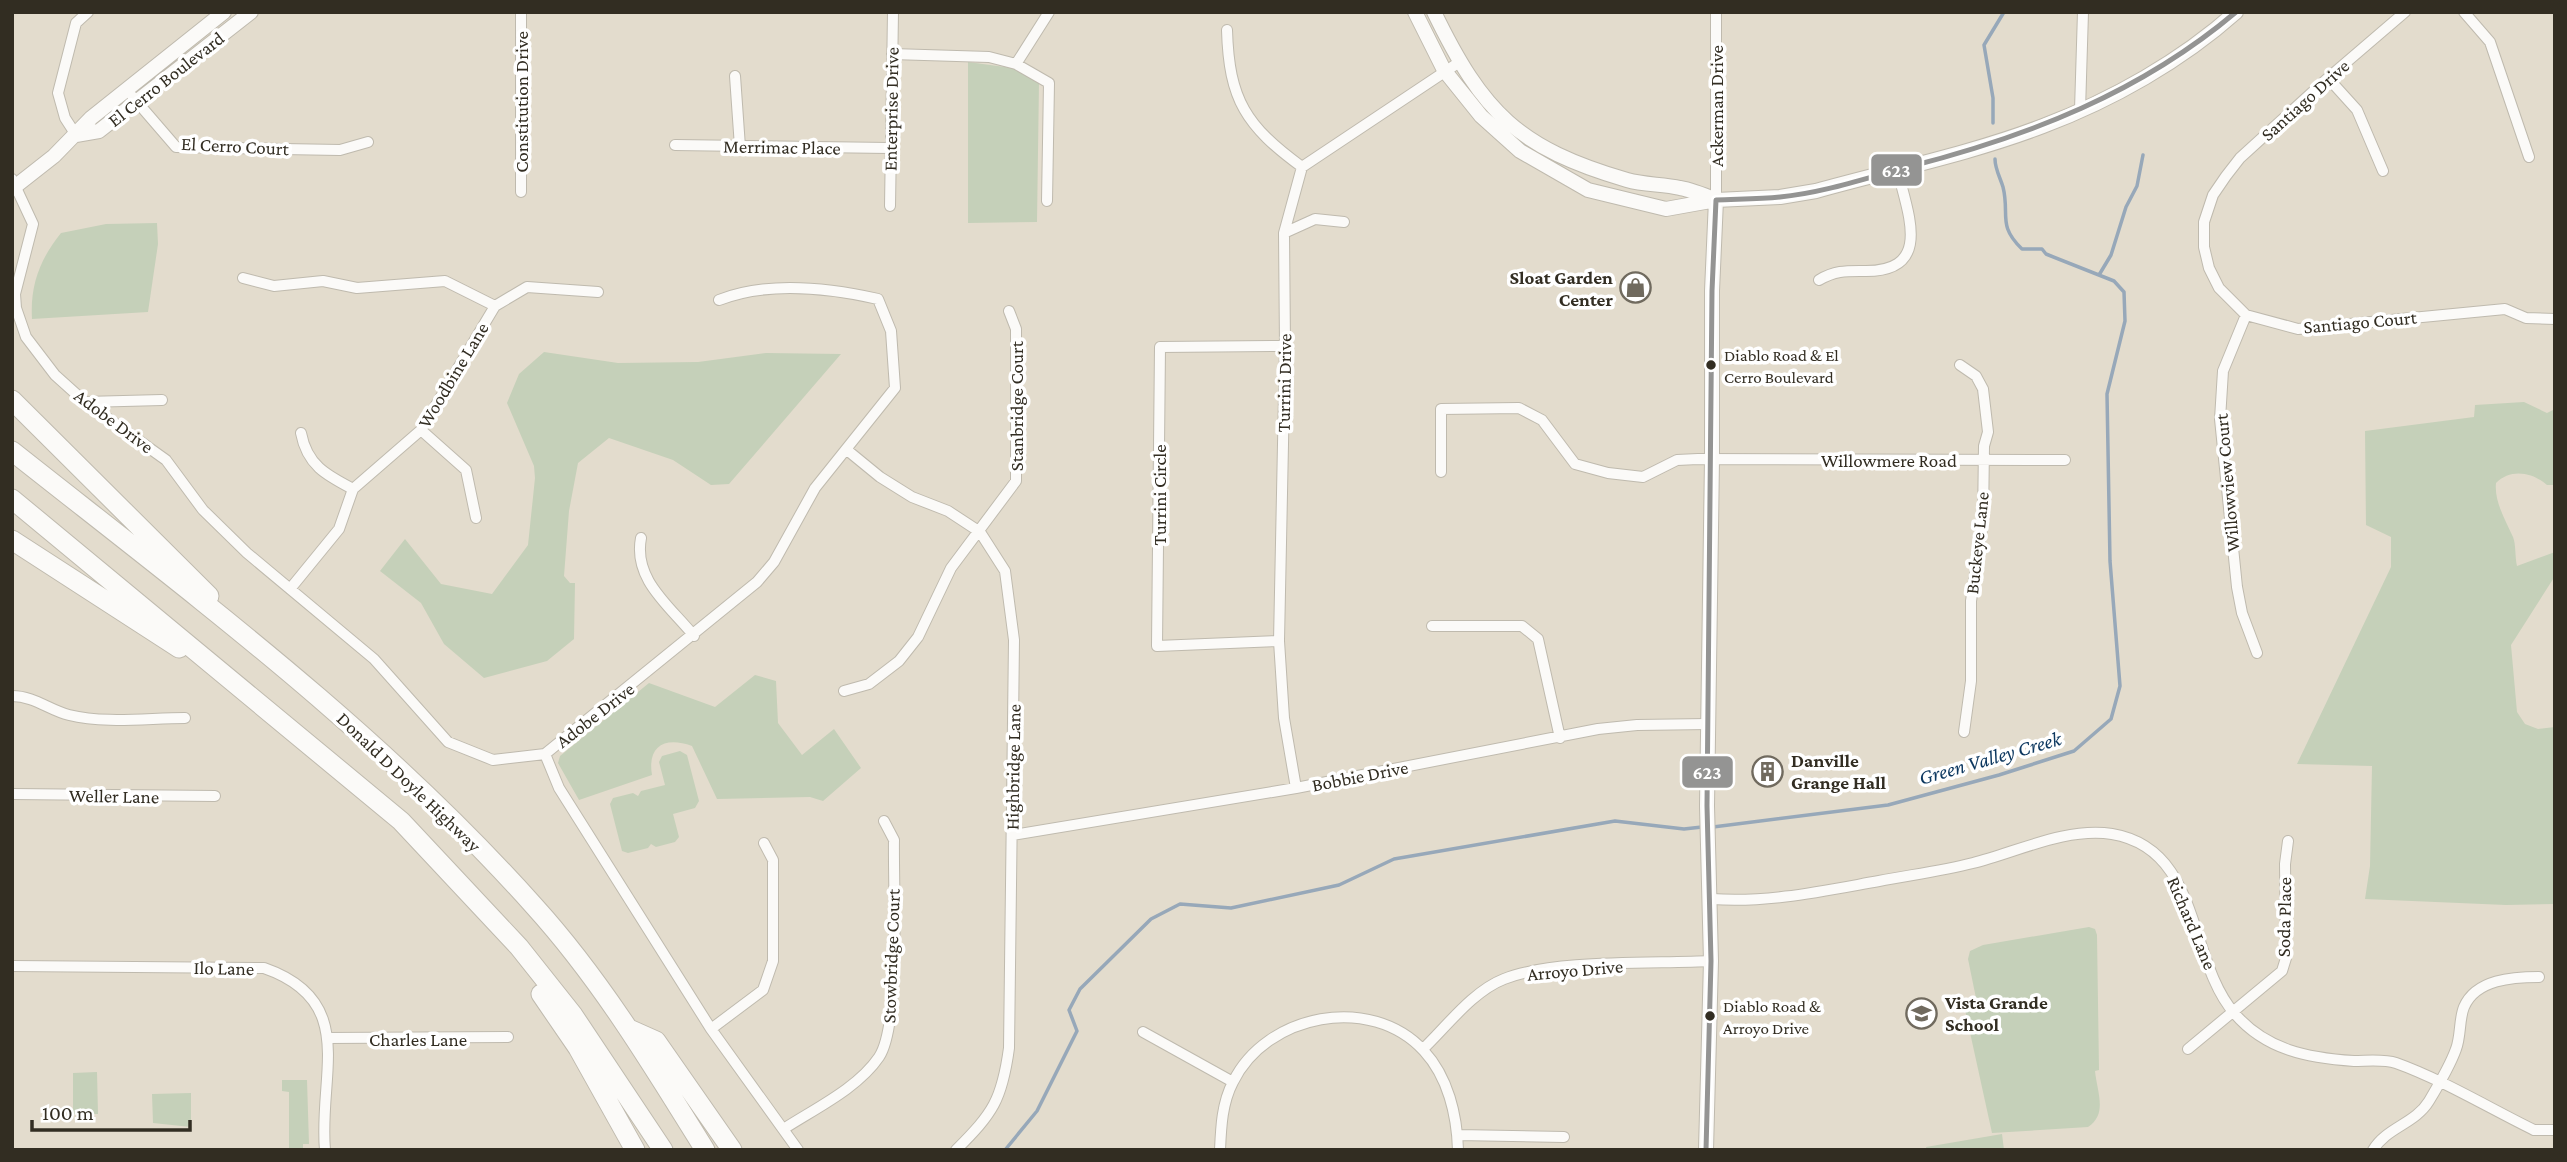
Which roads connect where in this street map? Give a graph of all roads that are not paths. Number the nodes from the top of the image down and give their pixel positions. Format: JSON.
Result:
{"nodes":[{"id":1,"x":88,"y":12,"type":"edge"},
{"id":2,"x":224,"y":12,"type":"edge"},
{"id":3,"x":251,"y":12,"type":"edge"},
{"id":4,"x":522,"y":12,"type":"edge"},
{"id":5,"x":893,"y":12,"type":"edge"},
{"id":6,"x":1049,"y":12,"type":"edge"},
{"id":7,"x":1415,"y":12,"type":"edge"},
{"id":8,"x":1434,"y":12,"type":"edge"},
{"id":9,"x":1716,"y":12,"type":"edge"},
{"id":10,"x":2083,"y":12,"type":"edge"},
{"id":11,"x":2236,"y":12,"type":"edge"},
{"id":12,"x":2405,"y":12,"type":"edge"},
{"id":13,"x":2464,"y":12,"type":"edge"},
{"id":14,"x":1227,"y":30,"type":"dead end"},
{"id":15,"x":892,"y":54,"type":"junction"},
{"id":16,"x":1458,"y":62,"type":"junction"},
{"id":17,"x":1016,"y":64,"type":"junction"},
{"id":18,"x":1444,"y":70,"type":"junction"},
{"id":19,"x":735,"y":76,"type":"dead end"},
{"id":20,"x":2328,"y":78,"type":"junction"},
{"id":21,"x":126,"y":89,"type":"junction"},
{"id":22,"x":137,"y":102,"type":"junction"},
{"id":23,"x":2080,"y":110,"type":"junction"},
{"id":24,"x":76,"y":135,"type":"junction"},
{"id":25,"x":368,"y":142,"type":"dead end"},
{"id":26,"x":675,"y":145,"type":"dead end"},
{"id":27,"x":740,"y":146,"type":"junction"},
{"id":28,"x":889,"y":148,"type":"junction"},
{"id":29,"x":2529,"y":157,"type":"dead end"},
{"id":30,"x":1302,"y":167,"type":"junction"},
{"id":31,"x":1896,"y":168,"type":"junction"},
{"id":32,"x":2383,"y":172,"type":"dead end"},
{"id":33,"x":14,"y":185,"type":"edge"},
{"id":34,"x":521,"y":192,"type":"dead end"},
{"id":35,"x":2213,"y":195,"type":"joint"},
{"id":36,"x":1716,"y":200,"type":"junction"},
{"id":37,"x":1047,"y":201,"type":"dead end"},
{"id":38,"x":890,"y":206,"type":"dead end"},
{"id":39,"x":1344,"y":222,"type":"dead end"},
{"id":40,"x":1284,"y":233,"type":"junction"},
{"id":41,"x":243,"y":278,"type":"dead end"},
{"id":42,"x":1819,"y":280,"type":"dead end"},
{"id":43,"x":598,"y":292,"type":"dead end"},
{"id":44,"x":719,"y":300,"type":"dead end"},
{"id":45,"x":495,"y":306,"type":"junction"},
{"id":46,"x":1009,"y":311,"type":"dead end"},
{"id":47,"x":2246,"y":315,"type":"junction"},
{"id":48,"x":2555,"y":319,"type":"edge"},
{"id":49,"x":1286,"y":346,"type":"junction"},
{"id":50,"x":1960,"y":365,"type":"dead end"},
{"id":51,"x":12,"y":400,"type":"edge"},
{"id":52,"x":162,"y":400,"type":"dead end"},
{"id":53,"x":85,"y":402,"type":"junction"},
{"id":54,"x":421,"y":430,"type":"junction"},
{"id":55,"x":301,"y":433,"type":"dead end"},
{"id":56,"x":847,"y":450,"type":"junction"},
{"id":57,"x":12,"y":451,"type":"edge"},
{"id":58,"x":1713,"y":459,"type":"junction"},
{"id":59,"x":1984,"y":460,"type":"junction"},
{"id":60,"x":2065,"y":460,"type":"dead end"},
{"id":61,"x":1441,"y":472,"type":"dead end"},
{"id":62,"x":353,"y":489,"type":"junction"},
{"id":63,"x":12,"y":499,"type":"edge"},
{"id":64,"x":476,"y":518,"type":"dead end"},
{"id":65,"x":980,"y":532,"type":"junction"},
{"id":66,"x":641,"y":538,"type":"dead end"},
{"id":67,"x":12,"y":540,"type":"edge"},
{"id":68,"x":290,"y":589,"type":"junction"},
{"id":69,"x":1432,"y":626,"type":"dead end"},
{"id":70,"x":236,"y":629,"type":"junction"},
{"id":71,"x":694,"y":636,"type":"junction"},
{"id":72,"x":1279,"y":641,"type":"junction"},
{"id":73,"x":2257,"y":653,"type":"dead end"},
{"id":74,"x":216,"y":667,"type":"junction"},
{"id":75,"x":844,"y":691,"type":"dead end"},
{"id":76,"x":12,"y":695,"type":"edge"},
{"id":77,"x":185,"y":718,"type":"dead end"},
{"id":78,"x":1709,"y":724,"type":"junction"},
{"id":79,"x":1964,"y":732,"type":"dead end"},
{"id":80,"x":1560,"y":738,"type":"junction"},
{"id":81,"x":545,"y":754,"type":"junction"},
{"id":82,"x":1296,"y":788,"type":"junction"},
{"id":83,"x":12,"y":794,"type":"edge"},
{"id":84,"x":215,"y":796,"type":"dead end"},
{"id":85,"x":884,"y":821,"type":"dead end"},
{"id":86,"x":1013,"y":835,"type":"junction"},
{"id":87,"x":2288,"y":841,"type":"dead end"},
{"id":88,"x":764,"y":843,"type":"dead end"},
{"id":89,"x":1712,"y":900,"type":"junction"},
{"id":90,"x":483,"y":910,"type":"junction"},
{"id":91,"x":1711,"y":961,"type":"junction"},
{"id":92,"x":12,"y":966,"type":"edge"},
{"id":93,"x":2539,"y":977,"type":"dead end"},
{"id":94,"x":2234,"y":1013,"type":"junction"},
{"id":95,"x":629,"y":1028,"type":"junction"},
{"id":96,"x":711,"y":1029,"type":"junction"},
{"id":97,"x":1143,"y":1032,"type":"dead end"},
{"id":98,"x":508,"y":1037,"type":"dead end"},
{"id":99,"x":327,"y":1038,"type":"junction"},
{"id":100,"x":1423,"y":1049,"type":"junction"},
{"id":101,"x":2188,"y":1049,"type":"dead end"},
{"id":102,"x":1233,"y":1082,"type":"junction"},
{"id":103,"x":2438,"y":1084,"type":"junction"},
{"id":104,"x":785,"y":1128,"type":"junction"},
{"id":105,"x":2555,"y":1130,"type":"edge"},
{"id":106,"x":1458,"y":1135,"type":"junction"},
{"id":107,"x":1564,"y":1137,"type":"dead end"},
{"id":108,"x":324,"y":1150,"type":"edge"},
{"id":109,"x":635,"y":1150,"type":"edge"},
{"id":110,"x":663,"y":1150,"type":"edge"},
{"id":111,"x":705,"y":1150,"type":"edge"},
{"id":112,"x":732,"y":1150,"type":"edge"},
{"id":113,"x":798,"y":1150,"type":"edge"},
{"id":114,"x":956,"y":1150,"type":"edge"},
{"id":115,"x":1220,"y":1150,"type":"edge"},
{"id":116,"x":1458,"y":1150,"type":"edge"},
{"id":117,"x":1706,"y":1150,"type":"edge"},
{"id":118,"x":2373,"y":1150,"type":"edge"}],
"edges":[{"from":1,"to":24,"type":"street"},
{"from":2,"to":21,"type":"street","name":"El Cerro Boulevard"},
{"from":3,"to":22,"type":"street","name":"El Cerro Boulevard"},
{"from":4,"to":34,"type":"street","name":"Constitution Drive"},
{"from":5,"to":15,"type":"street","name":"Enterprise Drive"},
{"from":6,"to":17,"type":"street"},
{"from":7,"to":18,"type":"street"},
{"from":8,"to":16,"type":"street"},
{"from":9,"to":36,"type":"street","name":"Ackerman Drive"},
{"from":10,"to":23,"type":"street"},
{"from":11,"to":23,"type":"street"},
{"from":12,"to":20,"type":"street","name":"Santiago Drive"},
{"from":13,"to":29,"type":"street"},
{"from":14,"to":30,"type":"street"},
{"from":15,"to":17,"type":"street"},
{"from":15,"to":28,"type":"street","name":"Enterprise Drive"},
{"from":16,"to":18,"type":"street"},
{"from":16,"to":36,"type":"street"},
{"from":17,"to":37,"type":"street"},
{"from":18,"to":30,"type":"street"},
{"from":18,"to":36,"type":"street"},
{"from":19,"to":27,"type":"street"},
{"from":20,"to":32,"type":"street"},
{"from":20,"to":35,"type":"street","name":"Santiago Drive"},
{"from":21,"to":22,"type":"street","name":"El Cerro Court"},
{"from":21,"to":24,"type":"street","name":"El Cerro Boulevard"},
{"from":22,"to":24,"type":"street","name":"El Cerro Boulevard"},
{"from":22,"to":25,"type":"street","name":"El Cerro Court"},
{"from":23,"to":31,"type":"street"},
{"from":24,"to":33,"type":"street","name":"El Cerro Boulevard"},
{"from":26,"to":27,"type":"street","name":"Merrimac Place"},
{"from":27,"to":28,"type":"street","name":"Merrimac Place"},
{"from":28,"to":38,"type":"street","name":"Enterprise Drive"},
{"from":30,"to":40,"type":"street","name":"Turrini Drive"},
{"from":31,"to":36,"type":"street"},
{"from":31,"to":42,"type":"street"},
{"from":33,"to":53,"type":"street","name":"Adobe Drive"},
{"from":35,"to":47,"type":"street","name":"Santiago Court"},
{"from":36,"to":58,"type":"street"},
{"from":39,"to":40,"type":"street"},
{"from":40,"to":49,"type":"street","name":"Turrini Drive"},
{"from":41,"to":45,"type":"street"},
{"from":43,"to":45,"type":"street","name":"Woodbine Lane"},
{"from":44,"to":56,"type":"street","name":"Adobe Drive"},
{"from":45,"to":54,"type":"street","name":"Woodbine Lane"},
{"from":46,"to":65,"type":"street","name":"Stanbridge Court"},
{"from":47,"to":48,"type":"street","name":"Santiago Court"},
{"from":47,"to":73,"type":"street","name":"Willowview Court"},
{"from":49,"to":72,"type":"street","name":"Turrini Drive"},
{"from":49,"to":72,"type":"street","name":"Turrini Circle"},
{"from":50,"to":59,"type":"street","name":"Buckeye Lane"},
{"from":51,"to":70,"type":"highway"},
{"from":52,"to":53,"type":"street"},
{"from":53,"to":68,"type":"street","name":"Adobe Drive"},
{"from":54,"to":62,"type":"street","name":"Woodbine Lane"},
{"from":54,"to":64,"type":"street"},
{"from":55,"to":62,"type":"street"},
{"from":56,"to":65,"type":"street","name":"Highbridge Lane"},
{"from":56,"to":71,"type":"street","name":"Adobe Drive"},
{"from":57,"to":70,"type":"highway","name":"Donald D Doyle Highway"},
{"from":58,"to":59,"type":"street","name":"Willowmere Road"},
{"from":58,"to":61,"type":"street","name":"Willowmere Road"},
{"from":58,"to":78,"type":"street"},
{"from":59,"to":60,"type":"street","name":"Willowmere Road"},
{"from":59,"to":79,"type":"street","name":"Buckeye Lane"},
{"from":62,"to":68,"type":"street","name":"Woodbine Lane"},
{"from":63,"to":74,"type":"highway","name":"Donald D Doyle Highway"},
{"from":65,"to":75,"type":"street","name":"Stanbridge Court"},
{"from":65,"to":86,"type":"street","name":"Highbridge Lane"},
{"from":66,"to":71,"type":"street"},
{"from":67,"to":74,"type":"highway"},
{"from":68,"to":81,"type":"street","name":"Adobe Drive"},
{"from":69,"to":80,"type":"street"},
{"from":70,"to":95,"type":"highway","name":"Donald D Doyle Highway"},
{"from":71,"to":81,"type":"street","name":"Adobe Drive"},
{"from":72,"to":82,"type":"street","name":"Turrini Drive"},
{"from":74,"to":90,"type":"highway","name":"Donald D Doyle Highway"},
{"from":76,"to":77,"type":"street"},
{"from":78,"to":80,"type":"street","name":"Bobbie Drive"},
{"from":78,"to":89,"type":"street"},
{"from":80,"to":82,"type":"street","name":"Bobbie Drive"},
{"from":81,"to":96,"type":"street"},
{"from":82,"to":86,"type":"street","name":"Bobbie Drive"},
{"from":83,"to":84,"type":"street","name":"Weller Lane"},
{"from":85,"to":104,"type":"street","name":"Stowbridge Court"},
{"from":86,"to":114,"type":"street","name":"Highbridge Lane"},
{"from":87,"to":94,"type":"street","name":"Soda Place"},
{"from":88,"to":96,"type":"street"},
{"from":89,"to":91,"type":"street"},
{"from":89,"to":94,"type":"street","name":"Richard Lane"},
{"from":90,"to":109,"type":"highway"},
{"from":90,"to":110,"type":"highway","name":"Donald D Doyle Highway"},
{"from":91,"to":100,"type":"street","name":"Arroyo Drive"},
{"from":91,"to":117,"type":"street"},
{"from":92,"to":99,"type":"street","name":"Ilo Lane"},
{"from":93,"to":103,"type":"street"},
{"from":94,"to":101,"type":"street","name":"Soda Place"},
{"from":94,"to":103,"type":"street","name":"Richard Lane"},
{"from":95,"to":111,"type":"highway","name":"Donald D Doyle Highway"},
{"from":95,"to":112,"type":"highway"},
{"from":96,"to":104,"type":"street"},
{"from":97,"to":102,"type":"street"},
{"from":98,"to":99,"type":"street","name":"Charles Lane"},
{"from":99,"to":108,"type":"street","name":"Ilo Lane"},
{"from":100,"to":102,"type":"street"},
{"from":100,"to":106,"type":"street"},
{"from":102,"to":115,"type":"street"},
{"from":103,"to":105,"type":"street","name":"Richard Lane"},
{"from":103,"to":118,"type":"street"},
{"from":104,"to":113,"type":"street"},
{"from":106,"to":107,"type":"street"},
{"from":106,"to":116,"type":"street"}]}
